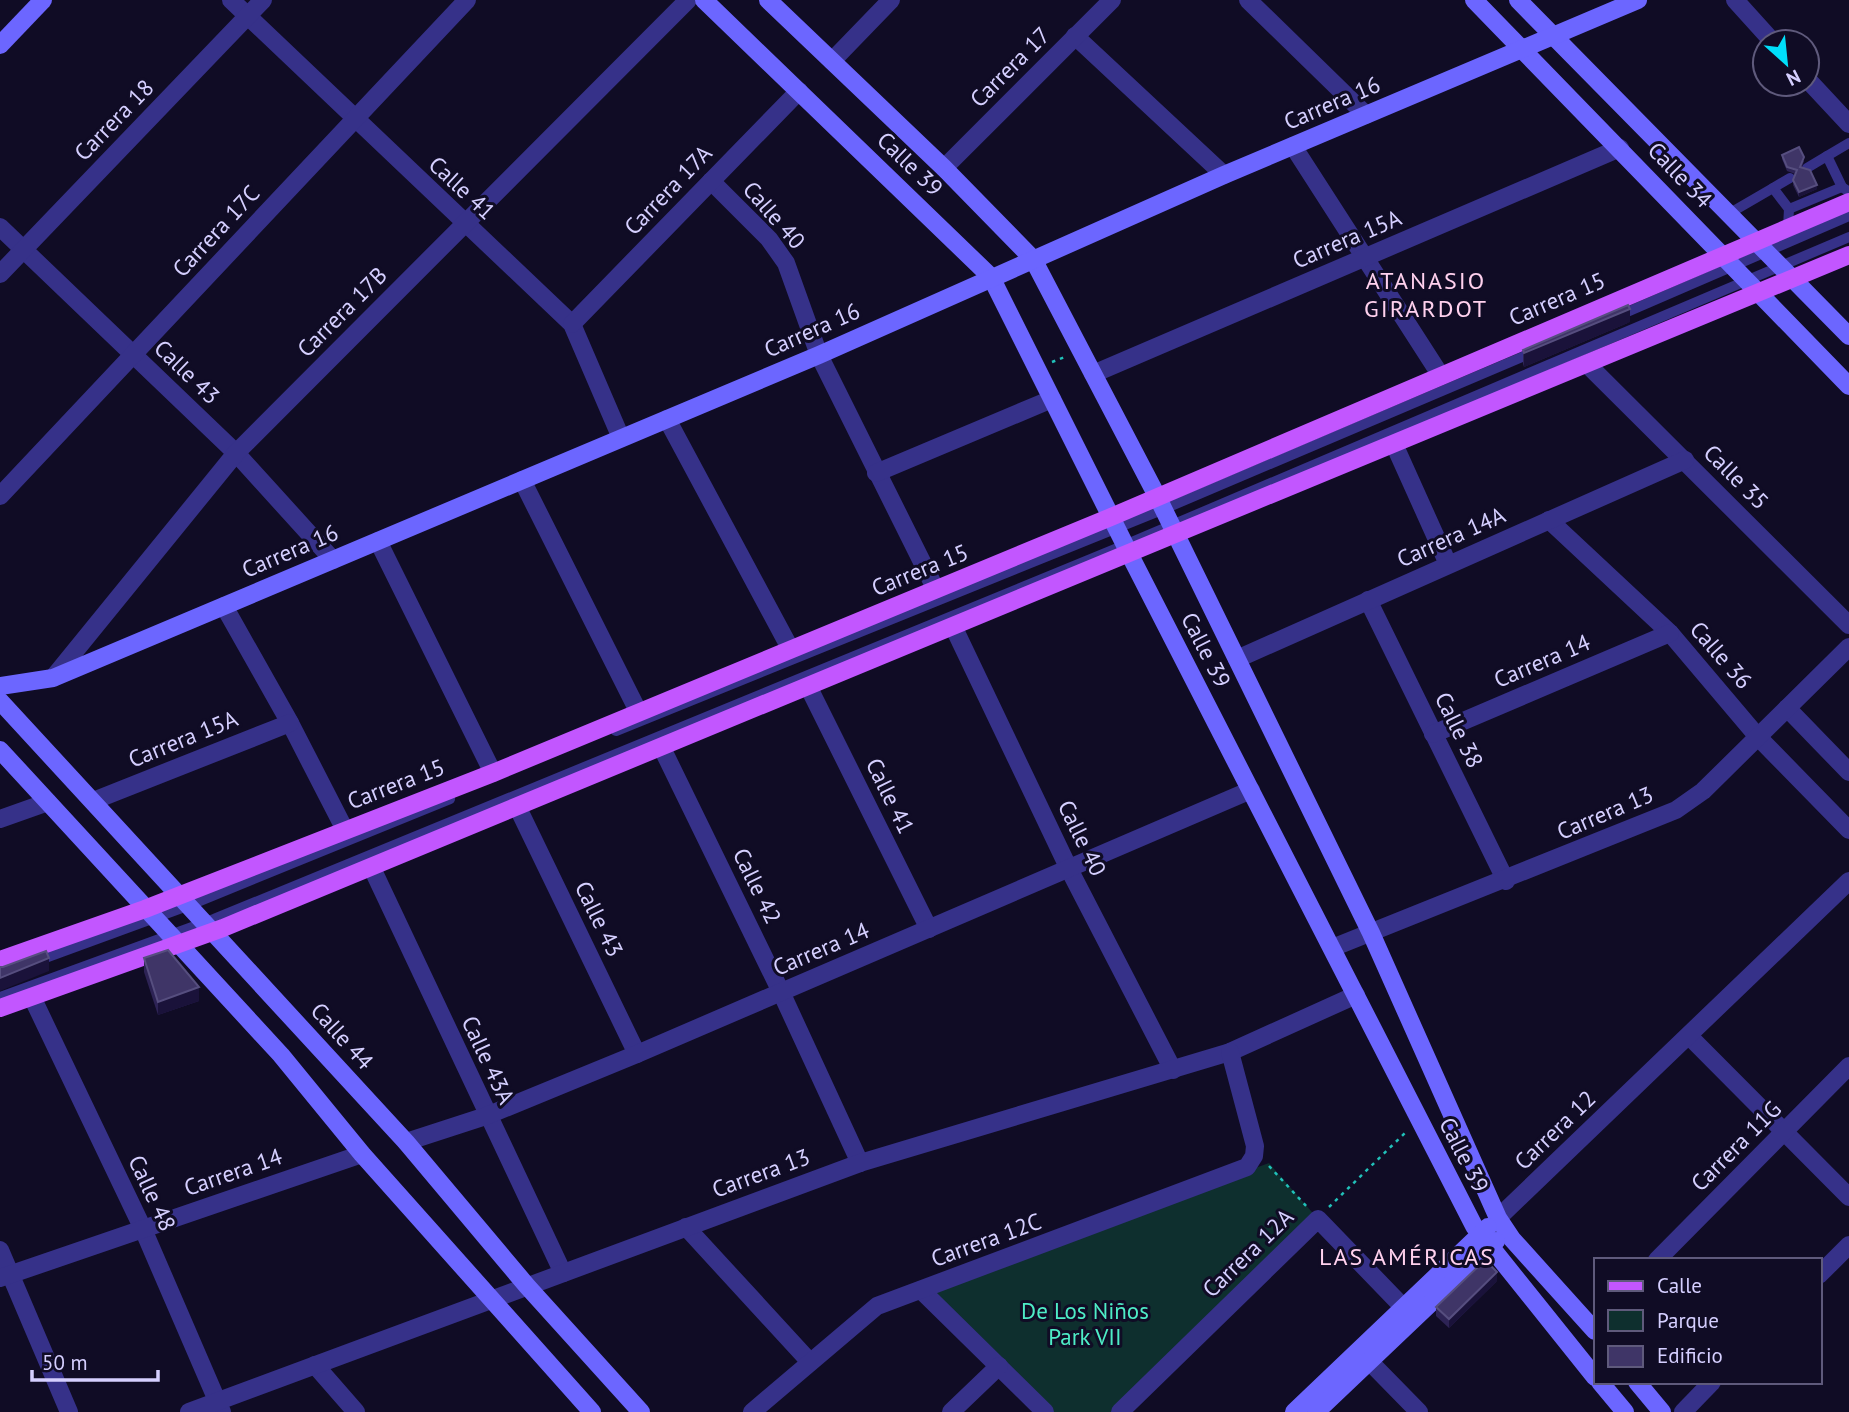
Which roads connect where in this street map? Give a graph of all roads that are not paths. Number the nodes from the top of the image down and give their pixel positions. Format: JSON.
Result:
{"nodes":[{"id":1,"x":43,"y":0,"type":"edge"},
{"id":2,"x":230,"y":0,"type":"edge"},
{"id":3,"x":263,"y":0,"type":"edge"},
{"id":4,"x":467,"y":0,"type":"edge"},
{"id":5,"x":688,"y":0,"type":"edge"},
{"id":6,"x":704,"y":0,"type":"edge"},
{"id":7,"x":768,"y":0,"type":"edge"},
{"id":8,"x":891,"y":0,"type":"edge"},
{"id":9,"x":1112,"y":0,"type":"edge"},
{"id":10,"x":1248,"y":0,"type":"edge"},
{"id":11,"x":1474,"y":0,"type":"edge"},
{"id":12,"x":1518,"y":0,"type":"edge"},
{"id":13,"x":1638,"y":0,"type":"edge"},
{"id":14,"x":1735,"y":0,"type":"edge"},
{"id":15,"x":247,"y":16,"type":"junction"},
{"id":16,"x":1760,"y":28,"type":"edge"},
{"id":17,"x":1075,"y":36,"type":"junction"},
{"id":18,"x":1553,"y":36,"type":"junction"},
{"id":19,"x":0,"y":45,"type":"edge"},
{"id":20,"x":1522,"y":49,"type":"junction"},
{"id":21,"x":832,"y":61,"type":"junction"},
{"id":22,"x":799,"y":91,"type":"junction"},
{"id":23,"x":1821,"y":94,"type":"edge"},
{"id":24,"x":1366,"y":115,"type":"junction"},
{"id":25,"x":354,"y":120,"type":"junction"},
{"id":26,"x":1849,"y":124,"type":"edge"},
{"id":27,"x":1849,"y":143,"type":"edge"},
{"id":28,"x":1293,"y":146,"type":"junction"},
{"id":29,"x":1620,"y":148,"type":"junction"},
{"id":30,"x":1827,"y":156,"type":"junction"},
{"id":31,"x":944,"y":168,"type":"junction"},
{"id":32,"x":1807,"y":168,"type":"edge"},
{"id":33,"x":1224,"y":175,"type":"junction"},
{"id":34,"x":1790,"y":177,"type":"dead end"},
{"id":35,"x":711,"y":181,"type":"junction"},
{"id":36,"x":1773,"y":188,"type":"junction"},
{"id":37,"x":1847,"y":193,"type":"edge"},
{"id":38,"x":1730,"y":213,"type":"junction"},
{"id":39,"x":1849,"y":216,"type":"edge"},
{"id":40,"x":1788,"y":218,"type":"junction"},
{"id":41,"x":464,"y":224,"type":"junction"},
{"id":42,"x":0,"y":227,"type":"edge"},
{"id":43,"x":1849,"y":237,"type":"edge"},
{"id":44,"x":1763,"y":246,"type":"junction"},
{"id":45,"x":24,"y":250,"type":"junction"},
{"id":46,"x":1849,"y":255,"type":"edge"},
{"id":47,"x":1365,"y":258,"type":"junction"},
{"id":48,"x":1033,"y":259,"type":"junction"},
{"id":49,"x":1730,"y":260,"type":"junction"},
{"id":50,"x":1788,"y":272,"type":"junction"},
{"id":51,"x":0,"y":274,"type":"edge"},
{"id":52,"x":991,"y":277,"type":"junction"},
{"id":53,"x":1755,"y":286,"type":"junction"},
{"id":54,"x":1604,"y":322,"type":"edge"},
{"id":55,"x":572,"y":324,"type":"junction"},
{"id":56,"x":1849,"y":336,"type":"edge"},
{"id":57,"x":1541,"y":349,"type":"edge"},
{"id":58,"x":133,"y":354,"type":"junction"},
{"id":59,"x":819,"y":355,"type":"junction"},
{"id":60,"x":1587,"y":364,"type":"junction"},
{"id":61,"x":1093,"y":374,"type":"junction"},
{"id":62,"x":1441,"y":376,"type":"junction"},
{"id":63,"x":1849,"y":386,"type":"edge"},
{"id":64,"x":1052,"y":399,"type":"junction"},
{"id":65,"x":667,"y":419,"type":"junction"},
{"id":66,"x":621,"y":438,"type":"junction"},
{"id":67,"x":1394,"y":444,"type":"junction"},
{"id":68,"x":236,"y":453,"type":"junction"},
{"id":69,"x":1685,"y":460,"type":"junction"},
{"id":70,"x":876,"y":473,"type":"junction"},
{"id":71,"x":522,"y":480,"type":"junction"},
{"id":72,"x":0,"y":495,"type":"edge"},
{"id":73,"x":1168,"y":517,"type":"junction"},
{"id":74,"x":1549,"y":520,"type":"junction"},
{"id":75,"x":1114,"y":523,"type":"junction"},
{"id":76,"x":378,"y":541,"type":"junction"},
{"id":77,"x":1127,"y":550,"type":"junction"},
{"id":78,"x":333,"y":560,"type":"junction"},
{"id":79,"x":1448,"y":564,"type":"junction"},
{"id":80,"x":936,"y":590,"type":"junction"},
{"id":81,"x":1368,"y":600,"type":"junction"},
{"id":82,"x":224,"y":606,"type":"junction"},
{"id":83,"x":1849,"y":625,"type":"edge"},
{"id":84,"x":953,"y":626,"type":"junction"},
{"id":85,"x":1670,"y":633,"type":"junction"},
{"id":86,"x":1849,"y":647,"type":"edge"},
{"id":87,"x":791,"y":650,"type":"junction"},
{"id":88,"x":1237,"y":659,"type":"junction"},
{"id":89,"x":53,"y":678,"type":"junction"},
{"id":90,"x":808,"y":685,"type":"junction"},
{"id":91,"x":0,"y":686,"type":"edge"},
{"id":92,"x":0,"y":701,"type":"edge"},
{"id":93,"x":1787,"y":708,"type":"junction"},
{"id":94,"x":639,"y":713,"type":"junction"},
{"id":95,"x":290,"y":723,"type":"junction"},
{"id":96,"x":1433,"y":734,"type":"junction"},
{"id":97,"x":1758,"y":737,"type":"junction"},
{"id":98,"x":661,"y":746,"type":"junction"},
{"id":99,"x":0,"y":750,"type":"edge"},
{"id":100,"x":1849,"y":772,"type":"edge"},
{"id":101,"x":493,"y":773,"type":"junction"},
{"id":102,"x":1251,"y":790,"type":"junction"},
{"id":103,"x":93,"y":801,"type":"junction"},
{"id":104,"x":48,"y":802,"type":"junction"},
{"id":105,"x":517,"y":806,"type":"junction"},
{"id":106,"x":0,"y":820,"type":"edge"},
{"id":107,"x":345,"y":830,"type":"junction"},
{"id":108,"x":1849,"y":830,"type":"edge"},
{"id":109,"x":371,"y":866,"type":"junction"},
{"id":110,"x":1069,"y":869,"type":"junction"},
{"id":111,"x":1506,"y":881,"type":"junction"},
{"id":112,"x":1849,"y":881,"type":"edge"},
{"id":113,"x":185,"y":900,"type":"junction"},
{"id":114,"x":150,"y":914,"type":"junction"},
{"id":115,"x":209,"y":927,"type":"junction"},
{"id":116,"x":929,"y":929,"type":"junction"},
{"id":117,"x":1371,"y":933,"type":"junction"},
{"id":118,"x":174,"y":940,"type":"junction"},
{"id":119,"x":1332,"y":948,"type":"junction"},
{"id":120,"x":0,"y":960,"type":"edge"},
{"id":121,"x":26,"y":964,"type":"edge"},
{"id":122,"x":781,"y":992,"type":"junction"},
{"id":123,"x":1356,"y":995,"type":"junction"},
{"id":124,"x":0,"y":997,"type":"edge"},
{"id":125,"x":32,"y":997,"type":"junction"},
{"id":126,"x":0,"y":1008,"type":"edge"},
{"id":127,"x":1689,"y":1036,"type":"junction"},
{"id":128,"x":1230,"y":1052,"type":"junction"},
{"id":129,"x":637,"y":1054,"type":"junction"},
{"id":130,"x":1849,"y":1066,"type":"edge"},
{"id":131,"x":1173,"y":1070,"type":"junction"},
{"id":132,"x":486,"y":1116,"type":"junction"},
{"id":133,"x":1784,"y":1132,"type":"junction"},
{"id":134,"x":406,"y":1142,"type":"junction"},
{"id":135,"x":362,"y":1154,"type":"junction"},
{"id":136,"x":860,"y":1163,"type":"junction"},
{"id":137,"x":1849,"y":1198,"type":"edge"},
{"id":138,"x":1502,"y":1225,"type":"junction"},
{"id":139,"x":686,"y":1227,"type":"junction"},
{"id":140,"x":143,"y":1229,"type":"junction"},
{"id":141,"x":1484,"y":1242,"type":"junction"},
{"id":142,"x":1849,"y":1245,"type":"edge"},
{"id":143,"x":0,"y":1250,"type":"edge"},
{"id":144,"x":1659,"y":1258,"type":"edge"},
{"id":145,"x":563,"y":1273,"type":"junction"},
{"id":146,"x":1821,"y":1273,"type":"edge"},
{"id":147,"x":6,"y":1276,"type":"edge"},
{"id":148,"x":527,"y":1286,"type":"junction"},
{"id":149,"x":921,"y":1290,"type":"junction"},
{"id":150,"x":490,"y":1300,"type":"junction"},
{"id":151,"x":1404,"y":1307,"type":"junction"},
{"id":152,"x":1594,"y":1327,"type":"edge"},
{"id":153,"x":1369,"y":1361,"type":"junction"},
{"id":154,"x":810,"y":1362,"type":"junction"},
{"id":155,"x":315,"y":1365,"type":"junction"},
{"id":156,"x":999,"y":1366,"type":"junction"},
{"id":157,"x":1594,"y":1376,"type":"edge"},
{"id":158,"x":1602,"y":1384,"type":"edge"},
{"id":159,"x":1639,"y":1384,"type":"edge"},
{"id":160,"x":1710,"y":1384,"type":"edge"},
{"id":161,"x":220,"y":1407,"type":"edge"},
{"id":162,"x":69,"y":1412,"type":"edge"},
{"id":163,"x":189,"y":1412,"type":"edge"},
{"id":164,"x":356,"y":1412,"type":"edge"},
{"id":165,"x":592,"y":1412,"type":"edge"},
{"id":166,"x":641,"y":1412,"type":"edge"},
{"id":167,"x":752,"y":1412,"type":"edge"},
{"id":168,"x":951,"y":1412,"type":"edge"},
{"id":169,"x":1045,"y":1412,"type":"edge"},
{"id":170,"x":1120,"y":1412,"type":"edge"},
{"id":171,"x":1294,"y":1412,"type":"edge"},
{"id":172,"x":1316,"y":1412,"type":"edge"},
{"id":173,"x":1419,"y":1412,"type":"edge"},
{"id":174,"x":1625,"y":1412,"type":"edge"},
{"id":175,"x":1662,"y":1412,"type":"edge"},
{"id":176,"x":1683,"y":1412,"type":"edge"}],
"edges":[{"from":1,"to":19,"type":"street"},
{"from":2,"to":15,"type":"street","name":"Calle 41"},
{"from":3,"to":15,"type":"street","name":"Carrera 18"},
{"from":4,"to":25,"type":"street","name":"Carrera 17C"},
{"from":5,"to":41,"type":"street","name":"Carrera 17B"},
{"from":6,"to":22,"type":"street","name":"Calle 39"},
{"from":7,"to":21,"type":"street","name":"Calle 39"},
{"from":8,"to":21,"type":"street"},
{"from":9,"to":17,"type":"street","name":"Carrera 17"},
{"from":10,"to":24,"type":"street"},
{"from":11,"to":20,"type":"street","name":"Calle 34"},
{"from":12,"to":18,"type":"street","name":"Calle 34"},
{"from":13,"to":18,"type":"street","name":"Carrera 16"},
{"from":14,"to":16,"type":"street"},
{"from":15,"to":25,"type":"street","name":"Calle 41"},
{"from":15,"to":45,"type":"street","name":"Carrera 18"},
{"from":17,"to":31,"type":"street","name":"Carrera 17"},
{"from":17,"to":33,"type":"street"},
{"from":18,"to":20,"type":"street","name":"Carrera 16"},
{"from":18,"to":38,"type":"street","name":"Calle 34"},
{"from":20,"to":24,"type":"street","name":"Carrera 16"},
{"from":20,"to":29,"type":"street","name":"Calle 34"},
{"from":21,"to":31,"type":"street","name":"Calle 39"},
{"from":22,"to":35,"type":"street","name":"Carrera 17A"},
{"from":22,"to":52,"type":"street","name":"Calle 39"},
{"from":23,"to":26,"type":"street"},
{"from":24,"to":28,"type":"street","name":"Carrera 16"},
{"from":25,"to":41,"type":"street","name":"Calle 41"},
{"from":25,"to":58,"type":"street","name":"Carrera 17C"},
{"from":27,"to":30,"type":"lane"},
{"from":28,"to":33,"type":"street","name":"Carrera 16"},
{"from":28,"to":47,"type":"street"},
{"from":29,"to":47,"type":"street","name":"Carrera 15A"},
{"from":29,"to":49,"type":"street","name":"Calle 34"},
{"from":30,"to":32,"type":"lane"},
{"from":30,"to":37,"type":"lane"},
{"from":31,"to":48,"type":"street","name":"Calle 39"},
{"from":33,"to":48,"type":"street","name":"Carrera 16"},
{"from":34,"to":36,"type":"lane"},
{"from":35,"to":55,"type":"street","name":"Carrera 17A"},
{"from":35,"to":59,"type":"street","name":"Calle 40"},
{"from":36,"to":38,"type":"lane"},
{"from":36,"to":40,"type":"lane"},
{"from":37,"to":40,"type":"main road","name":"Carrera 15"},
{"from":38,"to":44,"type":"street","name":"Calle 34"},
{"from":39,"to":44,"type":"lane"},
{"from":40,"to":44,"type":"main road","name":"Carrera 15"},
{"from":41,"to":55,"type":"street","name":"Calle 41"},
{"from":41,"to":68,"type":"street","name":"Carrera 17B"},
{"from":42,"to":45,"type":"street","name":"Calle 43"},
{"from":43,"to":50,"type":"lane"},
{"from":44,"to":49,"type":"main road","name":"Carrera 15"},
{"from":44,"to":50,"type":"street","name":"Calle 34"},
{"from":45,"to":51,"type":"street","name":"Carrera 18"},
{"from":45,"to":58,"type":"street","name":"Calle 43"},
{"from":46,"to":50,"type":"main road","name":"Carrera 15"},
{"from":47,"to":61,"type":"street","name":"Carrera 15A"},
{"from":47,"to":62,"type":"street"},
{"from":48,"to":52,"type":"street","name":"Carrera 16"},
{"from":48,"to":61,"type":"street","name":"Calle 39"},
{"from":49,"to":53,"type":"street","name":"Calle 34"},
{"from":49,"to":54,"type":"lane"},
{"from":49,"to":62,"type":"main road","name":"Carrera 15"},
{"from":50,"to":53,"type":"main road","name":"Carrera 15"},
{"from":50,"to":56,"type":"street","name":"Calle 34"},
{"from":52,"to":59,"type":"street","name":"Carrera 16"},
{"from":52,"to":64,"type":"street","name":"Calle 39"},
{"from":53,"to":60,"type":"main road","name":"Carrera 15"},
{"from":53,"to":63,"type":"street","name":"Calle 34"},
{"from":53,"to":73,"type":"lane"},
{"from":55,"to":66,"type":"street","name":"Calle 41"},
{"from":57,"to":73,"type":"lane"},
{"from":58,"to":68,"type":"street","name":"Calle 43"},
{"from":58,"to":72,"type":"street","name":"Carrera 17C"},
{"from":59,"to":65,"type":"street","name":"Carrera 16"},
{"from":59,"to":70,"type":"street","name":"Calle 40"},
{"from":60,"to":67,"type":"main road","name":"Carrera 15"},
{"from":60,"to":69,"type":"street","name":"Calle 35"},
{"from":61,"to":73,"type":"street","name":"Calle 39"},
{"from":62,"to":73,"type":"main road","name":"Carrera 15"},
{"from":64,"to":70,"type":"street"},
{"from":64,"to":75,"type":"street","name":"Calle 39"},
{"from":65,"to":66,"type":"street","name":"Carrera 16"},
{"from":65,"to":87,"type":"street"},
{"from":66,"to":71,"type":"street","name":"Carrera 16"},
{"from":67,"to":73,"type":"main road","name":"Carrera 15"},
{"from":67,"to":79,"type":"street"},
{"from":68,"to":78,"type":"street","name":"Calle 43"},
{"from":68,"to":89,"type":"street","name":"Carrera 17B"},
{"from":69,"to":74,"type":"street","name":"Carrera 14A"},
{"from":69,"to":83,"type":"street","name":"Calle 35"},
{"from":70,"to":80,"type":"street","name":"Calle 40"},
{"from":71,"to":76,"type":"street","name":"Carrera 16"},
{"from":71,"to":94,"type":"street"},
{"from":73,"to":75,"type":"main road","name":"Carrera 15"},
{"from":73,"to":77,"type":"main road","name":"Carrera 15"},
{"from":73,"to":88,"type":"street","name":"Calle 39"},
{"from":74,"to":79,"type":"street","name":"Carrera 14A"},
{"from":74,"to":85,"type":"street","name":"Calle 36"},
{"from":75,"to":77,"type":"street","name":"Calle 39"},
{"from":75,"to":80,"type":"main road","name":"Carrera 15"},
{"from":75,"to":113,"type":"lane"},
{"from":76,"to":78,"type":"street","name":"Carrera 16"},
{"from":76,"to":101,"type":"street"},
{"from":77,"to":84,"type":"main road","name":"Carrera 15"},
{"from":77,"to":102,"type":"street","name":"Calle 39"},
{"from":77,"to":115,"type":"lane"},
{"from":78,"to":82,"type":"street","name":"Carrera 16"},
{"from":79,"to":81,"type":"street","name":"Carrera 14A"},
{"from":80,"to":87,"type":"main road","name":"Carrera 15"},
{"from":81,"to":88,"type":"street","name":"Carrera 14A"},
{"from":81,"to":96,"type":"street","name":"Calle 38"},
{"from":82,"to":89,"type":"street","name":"Carrera 16"},
{"from":82,"to":95,"type":"street"},
{"from":84,"to":90,"type":"main road","name":"Carrera 15"},
{"from":84,"to":110,"type":"street","name":"Calle 40"},
{"from":85,"to":96,"type":"street","name":"Carrera 14"},
{"from":85,"to":97,"type":"street","name":"Calle 36"},
{"from":86,"to":93,"type":"street","name":"Carrera 13"},
{"from":87,"to":94,"type":"main road","name":"Carrera 15"},
{"from":88,"to":117,"type":"street","name":"Calle 39"},
{"from":89,"to":91,"type":"street","name":"Carrera 16"},
{"from":90,"to":98,"type":"main road","name":"Carrera 15"},
{"from":90,"to":116,"type":"street","name":"Calle 41"},
{"from":92,"to":103,"type":"street","name":"Calle 44"},
{"from":93,"to":97,"type":"street","name":"Carrera 13"},
{"from":93,"to":100,"type":"street"},
{"from":94,"to":101,"type":"main road","name":"Carrera 15"},
{"from":95,"to":103,"type":"street","name":"Carrera 15A"},
{"from":95,"to":107,"type":"street"},
{"from":96,"to":111,"type":"street","name":"Calle 38"},
{"from":97,"to":108,"type":"street","name":"Calle 36"},
{"from":97,"to":111,"type":"street","name":"Carrera 13"},
{"from":98,"to":105,"type":"main road","name":"Carrera 15"},
{"from":98,"to":122,"type":"street","name":"Calle 42"},
{"from":99,"to":104,"type":"street"},
{"from":101,"to":107,"type":"main road","name":"Carrera 15"},
{"from":102,"to":110,"type":"street","name":"Carrera 14"},
{"from":102,"to":119,"type":"street","name":"Calle 39"},
{"from":103,"to":113,"type":"street","name":"Calle 44"},
{"from":104,"to":106,"type":"street"},
{"from":104,"to":114,"type":"street"},
{"from":105,"to":109,"type":"main road","name":"Carrera 15"},
{"from":105,"to":129,"type":"street","name":"Calle 43"},
{"from":107,"to":113,"type":"main road","name":"Carrera 15"},
{"from":109,"to":115,"type":"main road","name":"Carrera 15"},
{"from":109,"to":132,"type":"street","name":"Calle 43A"},
{"from":110,"to":116,"type":"street","name":"Carrera 14"},
{"from":110,"to":131,"type":"street","name":"Calle 40"},
{"from":111,"to":117,"type":"street","name":"Carrera 13"},
{"from":112,"to":127,"type":"street","name":"Carrera 12"},
{"from":113,"to":114,"type":"main road","name":"Carrera 15"},
{"from":113,"to":115,"type":"street","name":"Calle 44"},
{"from":114,"to":118,"type":"street"},
{"from":114,"to":120,"type":"main road","name":"Carrera 15"},
{"from":114,"to":121,"type":"lane"},
{"from":115,"to":118,"type":"main road","name":"Carrera 15"},
{"from":115,"to":134,"type":"street","name":"Calle 44"},
{"from":116,"to":122,"type":"street","name":"Carrera 14"},
{"from":117,"to":119,"type":"street","name":"Carrera 13"},
{"from":117,"to":138,"type":"street","name":"Calle 39"},
{"from":118,"to":124,"type":"lane"},
{"from":118,"to":125,"type":"main road","name":"Carrera 15"},
{"from":118,"to":135,"type":"street"},
{"from":119,"to":123,"type":"street","name":"Calle 39"},
{"from":122,"to":129,"type":"street","name":"Carrera 14"},
{"from":122,"to":136,"type":"street","name":"Calle 42"},
{"from":123,"to":128,"type":"street","name":"Carrera 13"},
{"from":123,"to":141,"type":"street","name":"Calle 39"},
{"from":125,"to":126,"type":"main road","name":"Carrera 15"},
{"from":125,"to":140,"type":"street","name":"Calle 48"},
{"from":127,"to":133,"type":"street"},
{"from":127,"to":138,"type":"street","name":"Carrera 12"},
{"from":128,"to":131,"type":"street","name":"Carrera 13"},
{"from":128,"to":149,"type":"street","name":"Carrera 12C"},
{"from":129,"to":132,"type":"street","name":"Carrera 14"},
{"from":130,"to":133,"type":"street","name":"Carrera 11G"},
{"from":131,"to":136,"type":"street","name":"Carrera 13"},
{"from":132,"to":134,"type":"street","name":"Carrera 14"},
{"from":132,"to":145,"type":"street","name":"Calle 43A"},
{"from":133,"to":137,"type":"street"},
{"from":133,"to":144,"type":"street","name":"Carrera 11G"},
{"from":134,"to":148,"type":"street","name":"Calle 44"},
{"from":135,"to":140,"type":"street","name":"Carrera 14"},
{"from":135,"to":150,"type":"street"},
{"from":136,"to":139,"type":"street","name":"Carrera 13"},
{"from":138,"to":141,"type":"street","name":"Carrera 12"},
{"from":138,"to":152,"type":"street","name":"Calle 39"},
{"from":139,"to":145,"type":"street","name":"Carrera 13"},
{"from":139,"to":154,"type":"street"},
{"from":140,"to":147,"type":"street","name":"Carrera 14"},
{"from":140,"to":161,"type":"street","name":"Calle 48"},
{"from":141,"to":151,"type":"street","name":"Carrera 12"},
{"from":141,"to":153,"type":"street","name":"Carrera 12"},
{"from":141,"to":157,"type":"street","name":"Calle 39"},
{"from":142,"to":146,"type":"street"},
{"from":143,"to":147,"type":"street"},
{"from":145,"to":148,"type":"street","name":"Carrera 13"},
{"from":147,"to":162,"type":"street"},
{"from":148,"to":150,"type":"street","name":"Carrera 13"},
{"from":148,"to":166,"type":"street","name":"Calle 44"},
{"from":149,"to":154,"type":"street","name":"Carrera 12C"},
{"from":149,"to":156,"type":"street"},
{"from":150,"to":155,"type":"street","name":"Carrera 13"},
{"from":150,"to":165,"type":"street"},
{"from":151,"to":170,"type":"street","name":"Carrera 12A"},
{"from":151,"to":171,"type":"street","name":"Carrera 12"},
{"from":153,"to":172,"type":"street","name":"Carrera 12"},
{"from":153,"to":173,"type":"street"},
{"from":154,"to":167,"type":"street","name":"Carrera 12C"},
{"from":155,"to":161,"type":"street","name":"Carrera 13"},
{"from":155,"to":164,"type":"street"},
{"from":156,"to":168,"type":"street"},
{"from":156,"to":169,"type":"street"},
{"from":158,"to":174,"type":"street"},
{"from":159,"to":175,"type":"street"},
{"from":160,"to":176,"type":"street"},
{"from":161,"to":163,"type":"street","name":"Carrera 13"}]}
